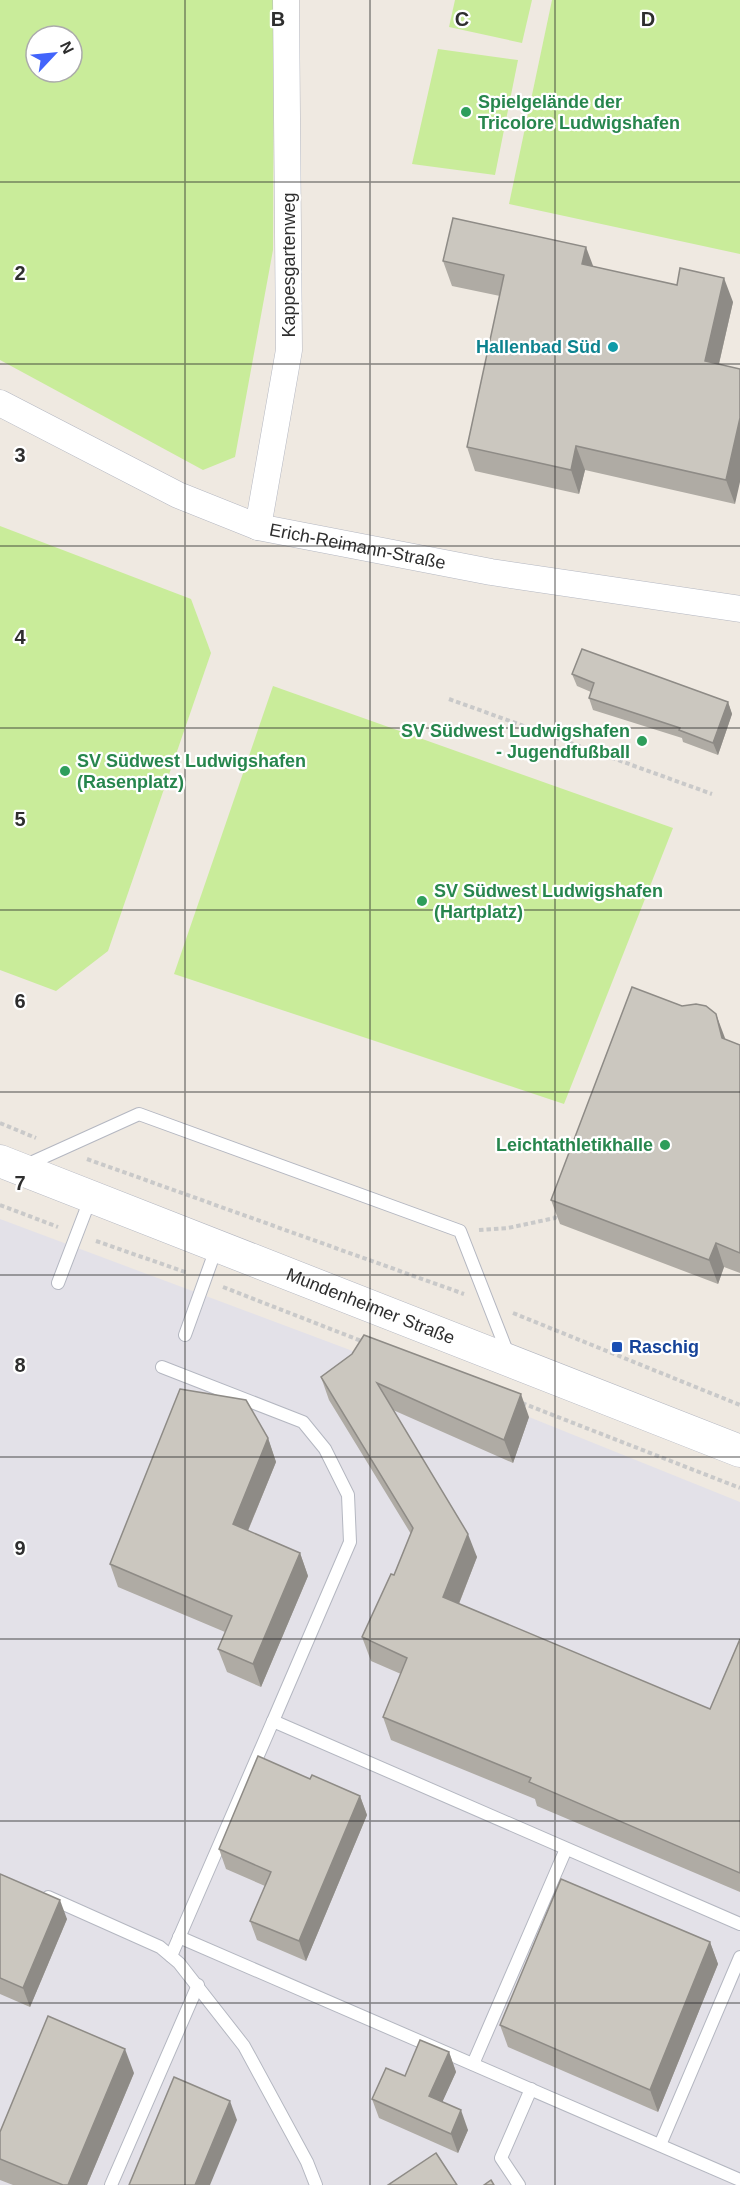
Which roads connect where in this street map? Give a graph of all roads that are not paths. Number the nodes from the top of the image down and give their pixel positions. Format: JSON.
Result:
{"nodes":[{"id":1,"x":286,"y":0,"type":"edge"},
{"id":2,"x":0,"y":403,"type":"edge"},
{"id":3,"x":258,"y":527,"type":"junction"},
{"id":4,"x":740,"y":609,"type":"edge"},
{"id":5,"x":10,"y":1165,"type":"edge"},
{"id":6,"x":91,"y":1196,"type":"junction"},
{"id":7,"x":217,"y":1246,"type":"junction"},
{"id":8,"x":58,"y":1283,"type":"dead end"},
{"id":9,"x":184,"y":1335,"type":"dead end"},
{"id":10,"x":511,"y":1361,"type":"junction"},
{"id":11,"x":162,"y":1367,"type":"dead end"},
{"id":12,"x":740,"y":1451,"type":"edge"},
{"id":13,"x":273,"y":1721,"type":"junction"},
{"id":14,"x":566,"y":1848,"type":"junction"},
{"id":15,"x":41,"y":1894,"type":"edge"},
{"id":16,"x":740,"y":1924,"type":"edge"},
{"id":17,"x":179,"y":1937,"type":"junction"},
{"id":18,"x":171,"y":1956,"type":"junction"},
{"id":19,"x":740,"y":1957,"type":"edge"},
{"id":20,"x":198,"y":1985,"type":"junction"},
{"id":21,"x":473,"y":2064,"type":"junction"},
{"id":22,"x":531,"y":2090,"type":"junction"},
{"id":23,"x":660,"y":2145,"type":"junction"},
{"id":24,"x":740,"y":2180,"type":"edge"},
{"id":25,"x":111,"y":2185,"type":"edge"},
{"id":26,"x":316,"y":2185,"type":"edge"},
{"id":27,"x":519,"y":2185,"type":"edge"}],
"edges":[{"from":1,"to":3,"type":"street","name":"Kappesgartenweg"},
{"from":2,"to":3,"type":"street","name":"Erich-Reimann-Straße"},
{"from":3,"to":4,"type":"street","name":"Erich-Reimann-Straße"},
{"from":5,"to":6,"type":"street","name":"Mundenheimer Straße"},
{"from":5,"to":10,"type":"lane"},
{"from":6,"to":7,"type":"street","name":"Mundenheimer Straße"},
{"from":6,"to":8,"type":"lane"},
{"from":7,"to":9,"type":"lane"},
{"from":7,"to":10,"type":"street","name":"Mundenheimer Straße"},
{"from":10,"to":12,"type":"street","name":"Mundenheimer Straße"},
{"from":11,"to":13,"type":"lane"},
{"from":13,"to":14,"type":"lane"},
{"from":13,"to":17,"type":"lane"},
{"from":14,"to":16,"type":"lane"},
{"from":14,"to":21,"type":"lane"},
{"from":15,"to":18,"type":"lane"},
{"from":17,"to":18,"type":"lane"},
{"from":17,"to":21,"type":"lane"},
{"from":18,"to":20,"type":"lane"},
{"from":19,"to":23,"type":"lane"},
{"from":20,"to":25,"type":"lane"},
{"from":20,"to":26,"type":"lane"},
{"from":21,"to":22,"type":"lane"},
{"from":22,"to":23,"type":"lane"},
{"from":22,"to":27,"type":"lane"},
{"from":23,"to":24,"type":"lane"}]}
